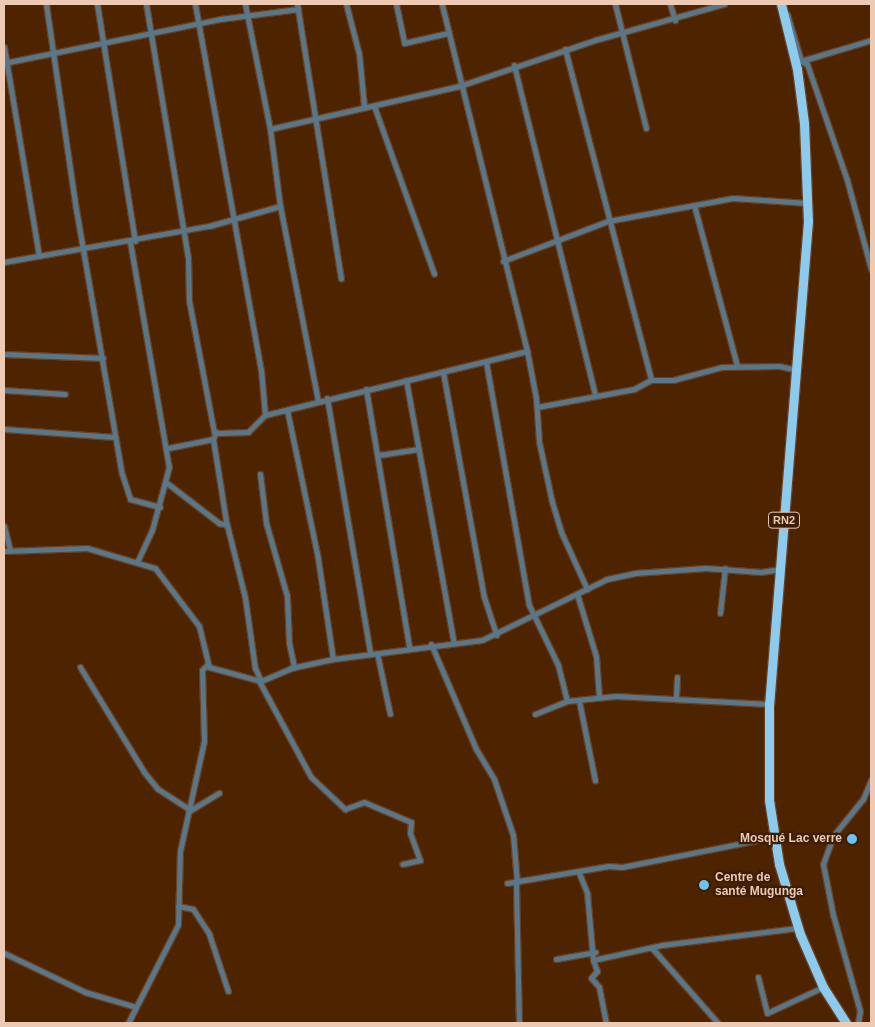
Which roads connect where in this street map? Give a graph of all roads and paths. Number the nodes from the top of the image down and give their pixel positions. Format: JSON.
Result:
{"nodes":[{"id":1,"x":46,"y":4,"type":"edge"},
{"id":2,"x":97,"y":4,"type":"edge"},
{"id":3,"x":146,"y":4,"type":"edge"},
{"id":4,"x":194,"y":4,"type":"edge"},
{"id":5,"x":245,"y":4,"type":"edge"},
{"id":6,"x":346,"y":4,"type":"edge"},
{"id":7,"x":396,"y":4,"type":"edge"},
{"id":8,"x":442,"y":4,"type":"edge"},
{"id":9,"x":616,"y":4,"type":"edge"},
{"id":10,"x":670,"y":4,"type":"edge"},
{"id":11,"x":722,"y":4,"type":"edge"},
{"id":12,"x":782,"y":4,"type":"edge"},
{"id":13,"x":298,"y":7,"type":"edge"},
{"id":14,"x":247,"y":14,"type":"junction"},
{"id":15,"x":675,"y":20,"type":"junction"},
{"id":16,"x":198,"y":23,"type":"junction"},
{"id":17,"x":151,"y":32,"type":"junction"},
{"id":18,"x":448,"y":33,"type":"junction"},
{"id":19,"x":624,"y":33,"type":"junction"},
{"id":20,"x":871,"y":40,"type":"edge"},
{"id":21,"x":104,"y":42,"type":"junction"},
{"id":22,"x":4,"y":47,"type":"edge"},
{"id":23,"x":565,"y":49,"type":"junction"},
{"id":24,"x":55,"y":52,"type":"junction"},
{"id":25,"x":801,"y":61,"type":"junction"},
{"id":26,"x":5,"y":63,"type":"edge"},
{"id":27,"x":514,"y":66,"type":"junction"},
{"id":28,"x":459,"y":86,"type":"junction"},
{"id":29,"x":364,"y":106,"type":"junction"},
{"id":30,"x":374,"y":106,"type":"junction"},
{"id":31,"x":315,"y":116,"type":"junction"},
{"id":32,"x":646,"y":128,"type":"dead end"},
{"id":33,"x":270,"y":129,"type":"junction"},
{"id":34,"x":808,"y":203,"type":"junction"},
{"id":35,"x":694,"y":205,"type":"junction"},
{"id":36,"x":280,"y":206,"type":"junction"},
{"id":37,"x":234,"y":218,"type":"junction"},
{"id":38,"x":608,"y":221,"type":"junction"},
{"id":39,"x":181,"y":231,"type":"junction"},
{"id":40,"x":556,"y":240,"type":"junction"},
{"id":41,"x":132,"y":242,"type":"junction"},
{"id":42,"x":83,"y":249,"type":"junction"},
{"id":43,"x":40,"y":256,"type":"junction"},
{"id":44,"x":503,"y":261,"type":"junction"},
{"id":45,"x":4,"y":262,"type":"edge"},
{"id":46,"x":871,"y":268,"type":"edge"},
{"id":47,"x":434,"y":274,"type":"dead end"},
{"id":48,"x":341,"y":279,"type":"dead end"},
{"id":49,"x":527,"y":351,"type":"junction"},
{"id":50,"x":4,"y":354,"type":"edge"},
{"id":51,"x":103,"y":358,"type":"junction"},
{"id":52,"x":486,"y":362,"type":"junction"},
{"id":53,"x":737,"y":366,"type":"junction"},
{"id":54,"x":798,"y":370,"type":"junction"},
{"id":55,"x":443,"y":372,"type":"junction"},
{"id":56,"x":406,"y":380,"type":"junction"},
{"id":57,"x":651,"y":380,"type":"junction"},
{"id":58,"x":366,"y":389,"type":"junction"},
{"id":59,"x":4,"y":390,"type":"edge"},
{"id":60,"x":65,"y":394,"type":"dead end"},
{"id":61,"x":595,"y":395,"type":"junction"},
{"id":62,"x":327,"y":398,"type":"junction"},
{"id":63,"x":318,"y":401,"type":"junction"},
{"id":64,"x":537,"y":407,"type":"junction"},
{"id":65,"x":287,"y":410,"type":"junction"},
{"id":66,"x":265,"y":415,"type":"junction"},
{"id":67,"x":4,"y":429,"type":"edge"},
{"id":68,"x":216,"y":432,"type":"junction"},
{"id":69,"x":115,"y":437,"type":"junction"},
{"id":70,"x":213,"y":440,"type":"junction"},
{"id":71,"x":168,"y":448,"type":"junction"},
{"id":72,"x":418,"y":449,"type":"junction"},
{"id":73,"x":379,"y":455,"type":"junction"},
{"id":74,"x":260,"y":474,"type":"dead end"},
{"id":75,"x":167,"y":483,"type":"junction"},
{"id":76,"x":160,"y":507,"type":"junction"},
{"id":77,"x":227,"y":525,"type":"junction"},
{"id":78,"x":4,"y":526,"type":"edge"},
{"id":79,"x":4,"y":550,"type":"edge"},
{"id":80,"x":10,"y":550,"type":"junction"},
{"id":81,"x":137,"y":562,"type":"junction"},
{"id":82,"x":725,"y":568,"type":"junction"},
{"id":83,"x":782,"y":568,"type":"junction"},
{"id":84,"x":587,"y":589,"type":"junction"},
{"id":85,"x":577,"y":594,"type":"junction"},
{"id":86,"x":720,"y":613,"type":"dead end"},
{"id":87,"x":535,"y":616,"type":"junction"},
{"id":88,"x":496,"y":636,"type":"junction"},
{"id":89,"x":454,"y":643,"type":"junction"},
{"id":90,"x":431,"y":644,"type":"junction"},
{"id":91,"x":409,"y":647,"type":"junction"},
{"id":92,"x":370,"y":653,"type":"junction"},
{"id":93,"x":377,"y":653,"type":"junction"},
{"id":94,"x":333,"y":659,"type":"junction"},
{"id":95,"x":208,"y":664,"type":"junction"},
{"id":96,"x":80,"y":667,"type":"dead end"},
{"id":97,"x":294,"y":668,"type":"junction"},
{"id":98,"x":677,"y":678,"type":"dead end"},
{"id":99,"x":260,"y":681,"type":"junction"},
{"id":100,"x":599,"y":697,"type":"junction"},
{"id":101,"x":676,"y":697,"type":"junction"},
{"id":102,"x":567,"y":701,"type":"junction"},
{"id":103,"x":578,"y":701,"type":"junction"},
{"id":104,"x":769,"y":704,"type":"junction"},
{"id":105,"x":390,"y":714,"type":"dead end"},
{"id":106,"x":535,"y":714,"type":"dead end"},
{"id":107,"x":595,"y":780,"type":"dead end"},
{"id":108,"x":871,"y":780,"type":"edge"},
{"id":109,"x":219,"y":793,"type":"dead end"},
{"id":110,"x":189,"y":810,"type":"junction"},
{"id":111,"x":774,"y":837,"type":"junction"},
{"id":112,"x":402,"y":864,"type":"dead end"},
{"id":113,"x":580,"y":874,"type":"junction"},
{"id":114,"x":506,"y":883,"type":"dead end"},
{"id":115,"x":516,"y":883,"type":"junction"},
{"id":116,"x":178,"y":906,"type":"junction"},
{"id":117,"x":798,"y":928,"type":"junction"},
{"id":118,"x":652,"y":948,"type":"junction"},
{"id":119,"x":4,"y":952,"type":"edge"},
{"id":120,"x":595,"y":952,"type":"junction"},
{"id":121,"x":556,"y":959,"type":"dead end"},
{"id":122,"x":593,"y":960,"type":"junction"},
{"id":123,"x":758,"y":977,"type":"dead end"},
{"id":124,"x":824,"y":988,"type":"junction"},
{"id":125,"x":228,"y":991,"type":"dead end"},
{"id":126,"x":133,"y":1006,"type":"junction"},
{"id":127,"x":128,"y":1023,"type":"edge"},
{"id":128,"x":519,"y":1023,"type":"edge"},
{"id":129,"x":606,"y":1023,"type":"edge"},
{"id":130,"x":718,"y":1023,"type":"edge"},
{"id":131,"x":846,"y":1023,"type":"edge"},
{"id":132,"x":858,"y":1023,"type":"edge"}],
"edges":[{"from":1,"to":24,"type":"street"},
{"from":2,"to":21,"type":"street"},
{"from":3,"to":17,"type":"street"},
{"from":4,"to":16,"type":"street"},
{"from":5,"to":14,"type":"street"},
{"from":6,"to":29,"type":"street"},
{"from":7,"to":18,"type":"street"},
{"from":8,"to":18,"type":"street"},
{"from":9,"to":19,"type":"street"},
{"from":10,"to":15,"type":"street"},
{"from":11,"to":15,"type":"street"},
{"from":12,"to":25,"type":"street"},
{"from":12,"to":34,"type":"highway","number":"RN2"},
{"from":13,"to":14,"type":"street"},
{"from":13,"to":31,"type":"street"},
{"from":14,"to":16,"type":"street"},
{"from":14,"to":33,"type":"street"},
{"from":15,"to":19,"type":"street"},
{"from":16,"to":17,"type":"street"},
{"from":16,"to":37,"type":"street"},
{"from":17,"to":21,"type":"street"},
{"from":17,"to":39,"type":"street"},
{"from":18,"to":28,"type":"street"},
{"from":19,"to":23,"type":"street"},
{"from":19,"to":32,"type":"street"},
{"from":20,"to":25,"type":"street"},
{"from":21,"to":24,"type":"street"},
{"from":21,"to":41,"type":"street"},
{"from":22,"to":26,"type":"street"},
{"from":23,"to":27,"type":"street"},
{"from":23,"to":38,"type":"street"},
{"from":24,"to":26,"type":"street"},
{"from":24,"to":42,"type":"street"},
{"from":25,"to":46,"type":"street"},
{"from":26,"to":43,"type":"street"},
{"from":27,"to":28,"type":"street"},
{"from":27,"to":40,"type":"street"},
{"from":28,"to":30,"type":"street"},
{"from":28,"to":44,"type":"street"},
{"from":29,"to":30,"type":"street"},
{"from":29,"to":31,"type":"street"},
{"from":30,"to":47,"type":"street"},
{"from":31,"to":33,"type":"street"},
{"from":31,"to":48,"type":"street"},
{"from":33,"to":36,"type":"street"},
{"from":34,"to":35,"type":"street"},
{"from":34,"to":54,"type":"highway","number":"RN2"},
{"from":35,"to":38,"type":"street"},
{"from":35,"to":53,"type":"street"},
{"from":36,"to":37,"type":"street"},
{"from":36,"to":63,"type":"street"},
{"from":37,"to":39,"type":"street"},
{"from":37,"to":66,"type":"street"},
{"from":38,"to":40,"type":"street"},
{"from":38,"to":57,"type":"street"},
{"from":39,"to":41,"type":"street"},
{"from":39,"to":68,"type":"street"},
{"from":40,"to":44,"type":"street"},
{"from":40,"to":61,"type":"street"},
{"from":41,"to":42,"type":"street"},
{"from":41,"to":71,"type":"street"},
{"from":42,"to":43,"type":"street"},
{"from":42,"to":51,"type":"street"},
{"from":43,"to":45,"type":"street"},
{"from":44,"to":49,"type":"street"},
{"from":49,"to":52,"type":"street"},
{"from":49,"to":64,"type":"street"},
{"from":50,"to":51,"type":"street"},
{"from":51,"to":69,"type":"street"},
{"from":52,"to":55,"type":"street"},
{"from":52,"to":87,"type":"street"},
{"from":53,"to":54,"type":"street"},
{"from":53,"to":57,"type":"street"},
{"from":54,"to":83,"type":"highway","number":"RN2"},
{"from":55,"to":56,"type":"street"},
{"from":55,"to":88,"type":"street"},
{"from":56,"to":58,"type":"street"},
{"from":56,"to":72,"type":"street"},
{"from":57,"to":61,"type":"street"},
{"from":58,"to":62,"type":"street"},
{"from":58,"to":73,"type":"street"},
{"from":59,"to":60,"type":"street"},
{"from":61,"to":64,"type":"street"},
{"from":62,"to":63,"type":"street"},
{"from":62,"to":92,"type":"street"},
{"from":63,"to":65,"type":"street"},
{"from":64,"to":84,"type":"street"},
{"from":65,"to":66,"type":"street"},
{"from":65,"to":94,"type":"street"},
{"from":66,"to":68,"type":"street"},
{"from":67,"to":69,"type":"street"},
{"from":68,"to":70,"type":"street"},
{"from":69,"to":76,"type":"street"},
{"from":70,"to":71,"type":"street"},
{"from":70,"to":77,"type":"street"},
{"from":71,"to":75,"type":"street"},
{"from":72,"to":73,"type":"street"},
{"from":72,"to":89,"type":"street"},
{"from":73,"to":91,"type":"street"},
{"from":74,"to":97,"type":"street"},
{"from":75,"to":76,"type":"street"},
{"from":75,"to":77,"type":"street"},
{"from":76,"to":81,"type":"street"},
{"from":77,"to":99,"type":"street"},
{"from":78,"to":80,"type":"street"},
{"from":79,"to":80,"type":"street"},
{"from":80,"to":81,"type":"street"},
{"from":81,"to":95,"type":"street"},
{"from":82,"to":83,"type":"street"},
{"from":82,"to":84,"type":"street"},
{"from":82,"to":86,"type":"street"},
{"from":83,"to":104,"type":"highway","number":"RN2"},
{"from":84,"to":85,"type":"street"},
{"from":85,"to":87,"type":"street"},
{"from":85,"to":100,"type":"street"},
{"from":87,"to":88,"type":"street"},
{"from":87,"to":102,"type":"street"},
{"from":88,"to":89,"type":"street"},
{"from":89,"to":90,"type":"street"},
{"from":90,"to":91,"type":"street"},
{"from":90,"to":115,"type":"street"},
{"from":91,"to":93,"type":"street"},
{"from":92,"to":93,"type":"street"},
{"from":92,"to":94,"type":"street"},
{"from":93,"to":105,"type":"street"},
{"from":94,"to":97,"type":"street"},
{"from":95,"to":99,"type":"street"},
{"from":95,"to":110,"type":"street"},
{"from":96,"to":110,"type":"street"},
{"from":97,"to":99,"type":"street"},
{"from":98,"to":101,"type":"street"},
{"from":99,"to":112,"type":"street"},
{"from":100,"to":101,"type":"street"},
{"from":100,"to":103,"type":"street"},
{"from":101,"to":104,"type":"street"},
{"from":102,"to":103,"type":"street"},
{"from":102,"to":106,"type":"street"},
{"from":103,"to":107,"type":"street"},
{"from":104,"to":111,"type":"highway","number":"RN2"},
{"from":108,"to":132,"type":"street"},
{"from":109,"to":110,"type":"street"},
{"from":110,"to":116,"type":"street"},
{"from":111,"to":113,"type":"street"},
{"from":111,"to":117,"type":"highway","number":"RN2"},
{"from":113,"to":115,"type":"street"},
{"from":113,"to":120,"type":"street"},
{"from":114,"to":115,"type":"street"},
{"from":115,"to":128,"type":"street"},
{"from":116,"to":125,"type":"street"},
{"from":116,"to":126,"type":"street"},
{"from":117,"to":118,"type":"street"},
{"from":117,"to":124,"type":"highway","number":"RN2"},
{"from":118,"to":122,"type":"street"},
{"from":118,"to":130,"type":"street"},
{"from":119,"to":126,"type":"street"},
{"from":120,"to":121,"type":"street"},
{"from":120,"to":122,"type":"street"},
{"from":122,"to":129,"type":"street"},
{"from":123,"to":124,"type":"street"},
{"from":124,"to":131,"type":"highway","number":"RN2"},
{"from":126,"to":127,"type":"street"}]}
